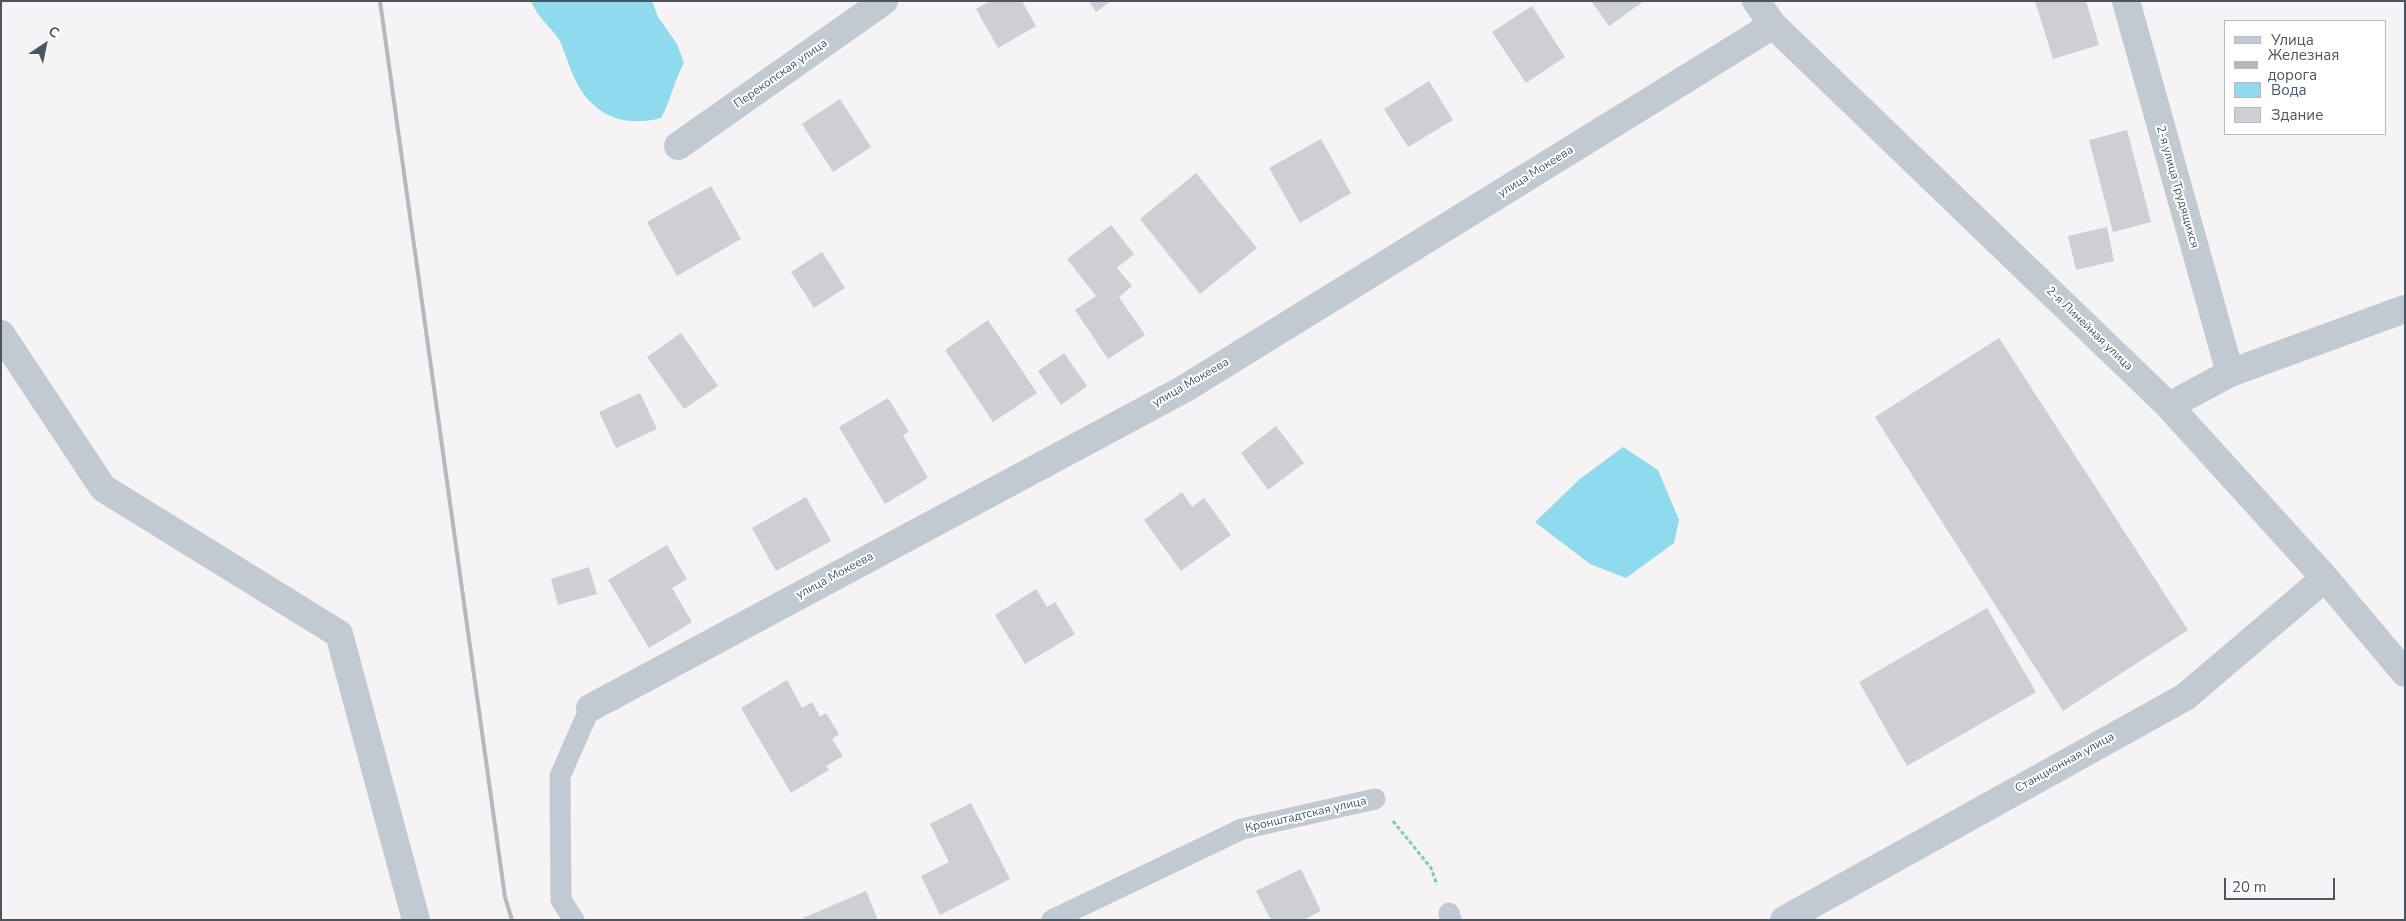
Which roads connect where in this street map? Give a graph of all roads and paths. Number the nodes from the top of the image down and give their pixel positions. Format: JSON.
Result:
{"nodes":[{"id":1,"x":884,"y":1,"type":"edge"},
{"id":2,"x":1756,"y":1,"type":"edge"},
{"id":3,"x":2126,"y":1,"type":"edge"},
{"id":4,"x":1773,"y":25,"type":"junction"},
{"id":5,"x":678,"y":146,"type":"dead end"},
{"id":6,"x":2405,"y":309,"type":"edge"},
{"id":7,"x":1,"y":334,"type":"edge"},
{"id":8,"x":2230,"y":373,"type":"junction"},
{"id":9,"x":2169,"y":406,"type":"junction"},
{"id":10,"x":2325,"y":578,"type":"junction"},
{"id":11,"x":2405,"y":673,"type":"edge"},
{"id":12,"x":590,"y":708,"type":"joint"},
{"id":13,"x":1375,"y":799,"type":"joint"},
{"id":14,"x":1450,"y":917,"type":"edge"},
{"id":15,"x":416,"y":920,"type":"edge"},
{"id":16,"x":574,"y":920,"type":"edge"},
{"id":17,"x":1052,"y":920,"type":"edge"},
{"id":18,"x":1784,"y":920,"type":"edge"}],
"edges":[{"from":1,"to":5,"type":"street","name":"Перекопская улица"},
{"from":2,"to":4,"type":"street","name":"2-я Линейная улица"},
{"from":3,"to":8,"type":"street","name":"2-я улица Трудящихся"},
{"from":4,"to":9,"type":"street","name":"2-я Линейная улица"},
{"from":4,"to":12,"type":"street","name":"улица Мокеева"},
{"from":6,"to":8,"type":"street"},
{"from":7,"to":15,"type":"street"},
{"from":8,"to":9,"type":"street"},
{"from":9,"to":10,"type":"street","name":"2-я Линейная улица"},
{"from":10,"to":11,"type":"street","name":"2-я Линейная улица"},
{"from":10,"to":18,"type":"street","name":"Станционная улица"},
{"from":12,"to":16,"type":"lane"},
{"from":13,"to":14,"type":"path","name":"Кронштадтская улица"},
{"from":13,"to":17,"type":"lane","name":"Кронштадтская улица"}]}
